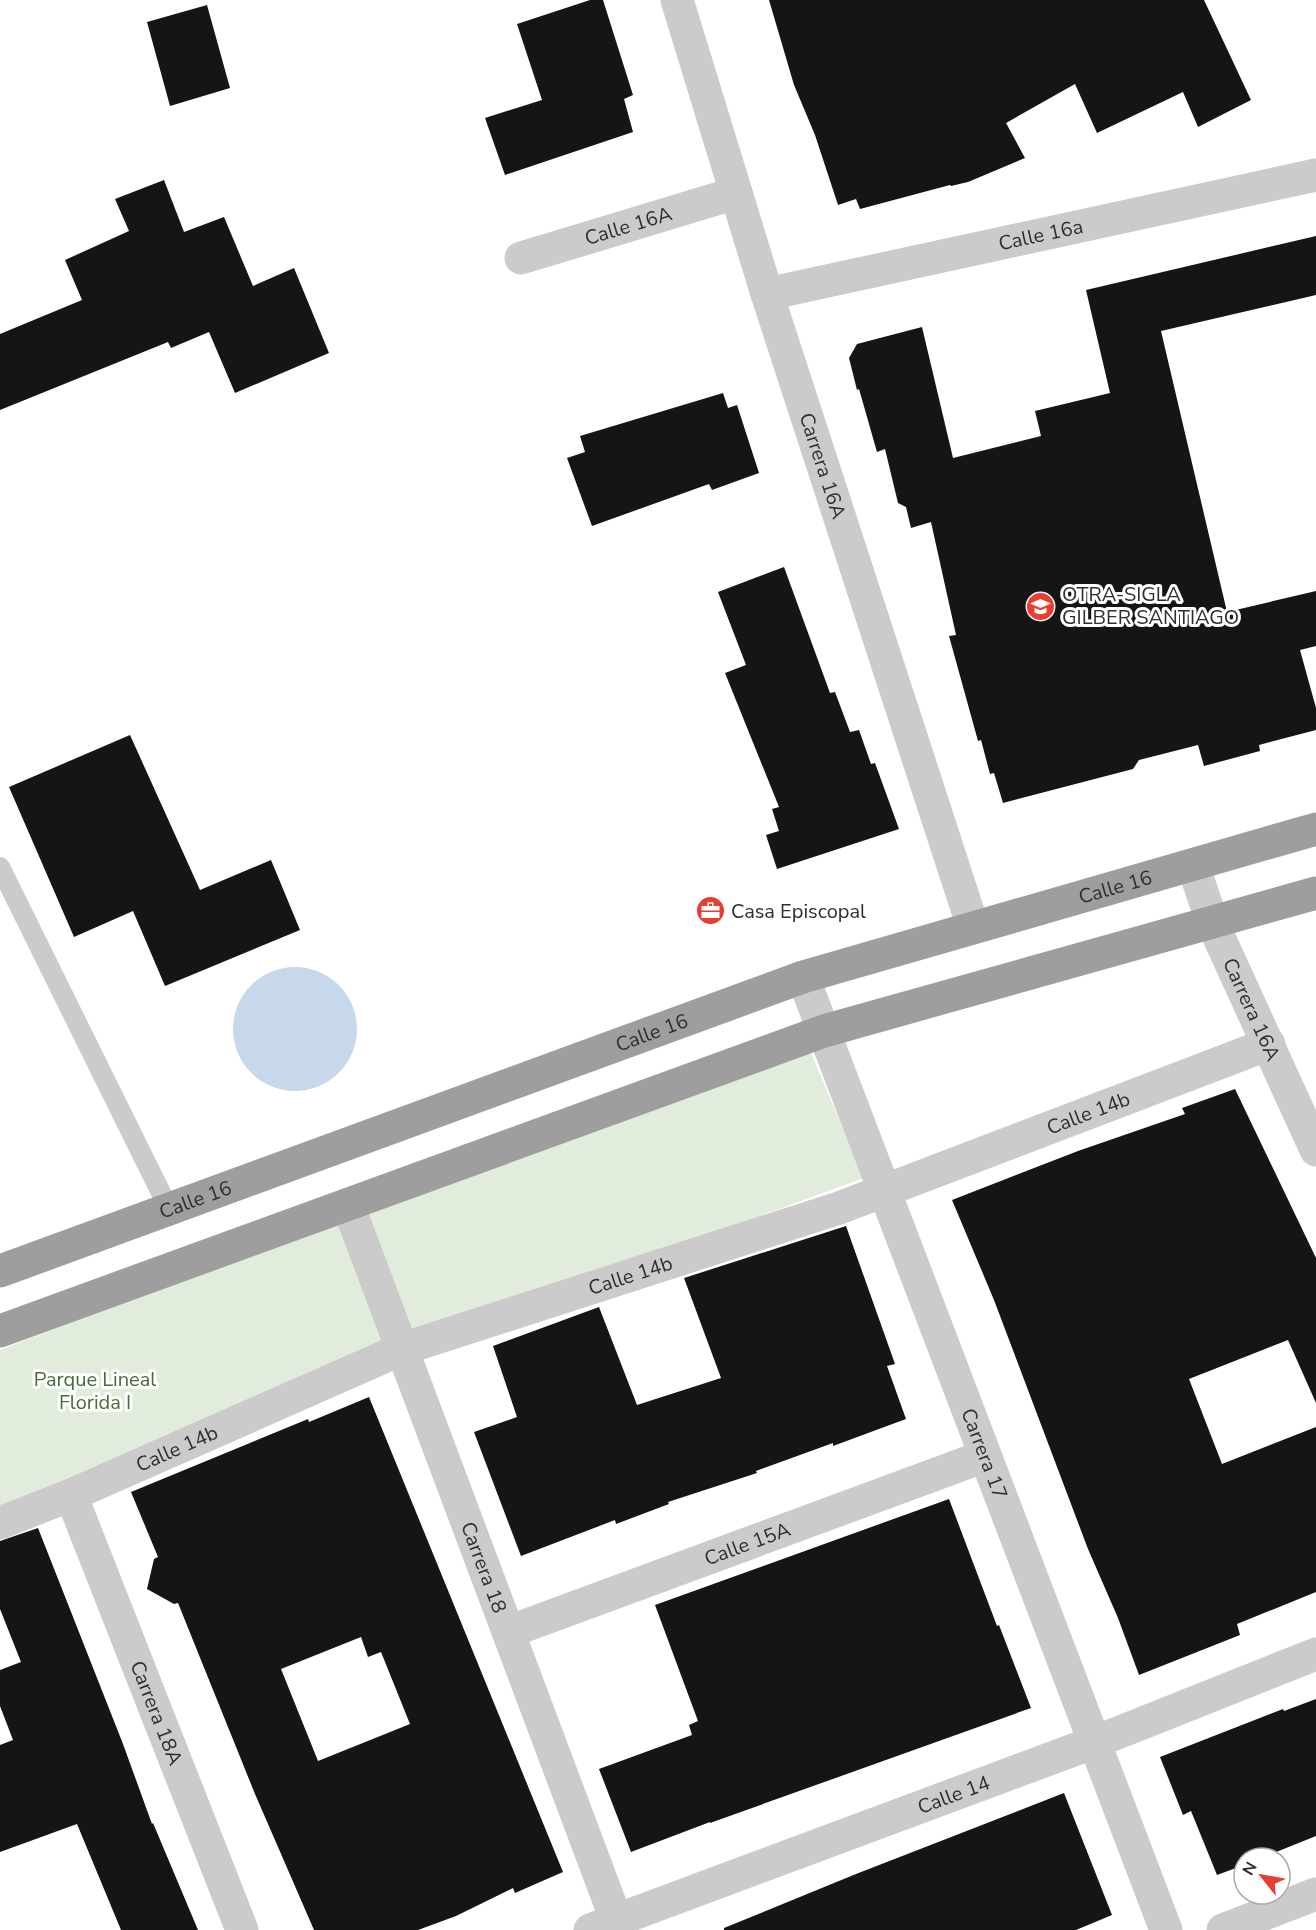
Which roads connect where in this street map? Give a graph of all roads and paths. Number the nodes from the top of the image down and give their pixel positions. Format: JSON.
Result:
{"nodes":[{"id":1,"x":677,"y":0,"type":"edge"},
{"id":2,"x":1316,"y":175,"type":"edge"},
{"id":3,"x":736,"y":192,"type":"junction"},
{"id":4,"x":521,"y":258,"type":"dead end"},
{"id":5,"x":767,"y":294,"type":"junction"},
{"id":6,"x":1316,"y":829,"type":"edge"},
{"id":7,"x":1193,"y":865,"type":"junction"},
{"id":8,"x":0,"y":867,"type":"edge"},
{"id":9,"x":1316,"y":893,"type":"edge"},
{"id":10,"x":1212,"y":922,"type":"junction"},
{"id":11,"x":973,"y":927,"type":"junction"},
{"id":12,"x":803,"y":977,"type":"junction"},
{"id":13,"x":824,"y":1031,"type":"junction"},
{"id":14,"x":1269,"y":1044,"type":"junction"},
{"id":15,"x":1316,"y":1150,"type":"edge"},
{"id":16,"x":884,"y":1191,"type":"junction"},
{"id":17,"x":348,"y":1205,"type":"junction"},
{"id":18,"x":169,"y":1209,"type":"junction"},
{"id":19,"x":0,"y":1271,"type":"edge"},
{"id":20,"x":0,"y":1331,"type":"edge"},
{"id":21,"x":402,"y":1349,"type":"junction"},
{"id":22,"x":985,"y":1456,"type":"junction"},
{"id":23,"x":71,"y":1494,"type":"junction"},
{"id":24,"x":0,"y":1523,"type":"edge"},
{"id":25,"x":508,"y":1632,"type":"junction"},
{"id":26,"x":1316,"y":1654,"type":"edge"},
{"id":27,"x":1095,"y":1742,"type":"junction"},
{"id":28,"x":1316,"y":1894,"type":"edge"},
{"id":29,"x":609,"y":1927,"type":"edge"},
{"id":30,"x":242,"y":1930,"type":"edge"},
{"id":31,"x":1166,"y":1930,"type":"edge"},
{"id":32,"x":1223,"y":1930,"type":"edge"}],
"edges":[{"from":1,"to":3,"type":"street","name":"Carrera 16A"},
{"from":2,"to":5,"type":"street","name":"Calle 16a"},
{"from":3,"to":4,"type":"street","name":"Calle 16A"},
{"from":3,"to":5,"type":"street","name":"Carrera 16A"},
{"from":5,"to":11,"type":"street","name":"Carrera 16A"},
{"from":6,"to":7,"type":"highway","name":"Calle 16"},
{"from":7,"to":10,"type":"street","name":"Carrera 16A"},
{"from":7,"to":11,"type":"highway","name":"Calle 16"},
{"from":8,"to":18,"type":"lane"},
{"from":9,"to":10,"type":"highway"},
{"from":10,"to":13,"type":"highway"},
{"from":10,"to":14,"type":"street","name":"Carrera 16A"},
{"from":11,"to":12,"type":"highway","name":"Calle 16"},
{"from":12,"to":13,"type":"street","name":"Carrera 17"},
{"from":12,"to":18,"type":"highway","name":"Calle 16"},
{"from":13,"to":16,"type":"street","name":"Carrera 17"},
{"from":13,"to":17,"type":"highway"},
{"from":14,"to":15,"type":"street","name":"Carrera 16A"},
{"from":14,"to":16,"type":"street","name":"Calle 14b"},
{"from":16,"to":21,"type":"street","name":"Calle 14b"},
{"from":16,"to":22,"type":"street","name":"Carrera 17"},
{"from":17,"to":20,"type":"highway"},
{"from":17,"to":21,"type":"street","name":"Carrera 18"},
{"from":18,"to":19,"type":"highway","name":"Calle 16"},
{"from":21,"to":23,"type":"street","name":"Calle 14b"},
{"from":21,"to":25,"type":"street","name":"Carrera 18"},
{"from":22,"to":25,"type":"street","name":"Calle 15A"},
{"from":22,"to":27,"type":"street","name":"Carrera 17"},
{"from":23,"to":24,"type":"street","name":"Calle 14b"},
{"from":23,"to":30,"type":"street","name":"Carrera 18A"},
{"from":25,"to":29,"type":"street","name":"Carrera 18"},
{"from":26,"to":27,"type":"street","name":"Calle 14"},
{"from":27,"to":29,"type":"street","name":"Calle 14"},
{"from":27,"to":31,"type":"street","name":"Carrera 17"},
{"from":28,"to":32,"type":"street"}]}
